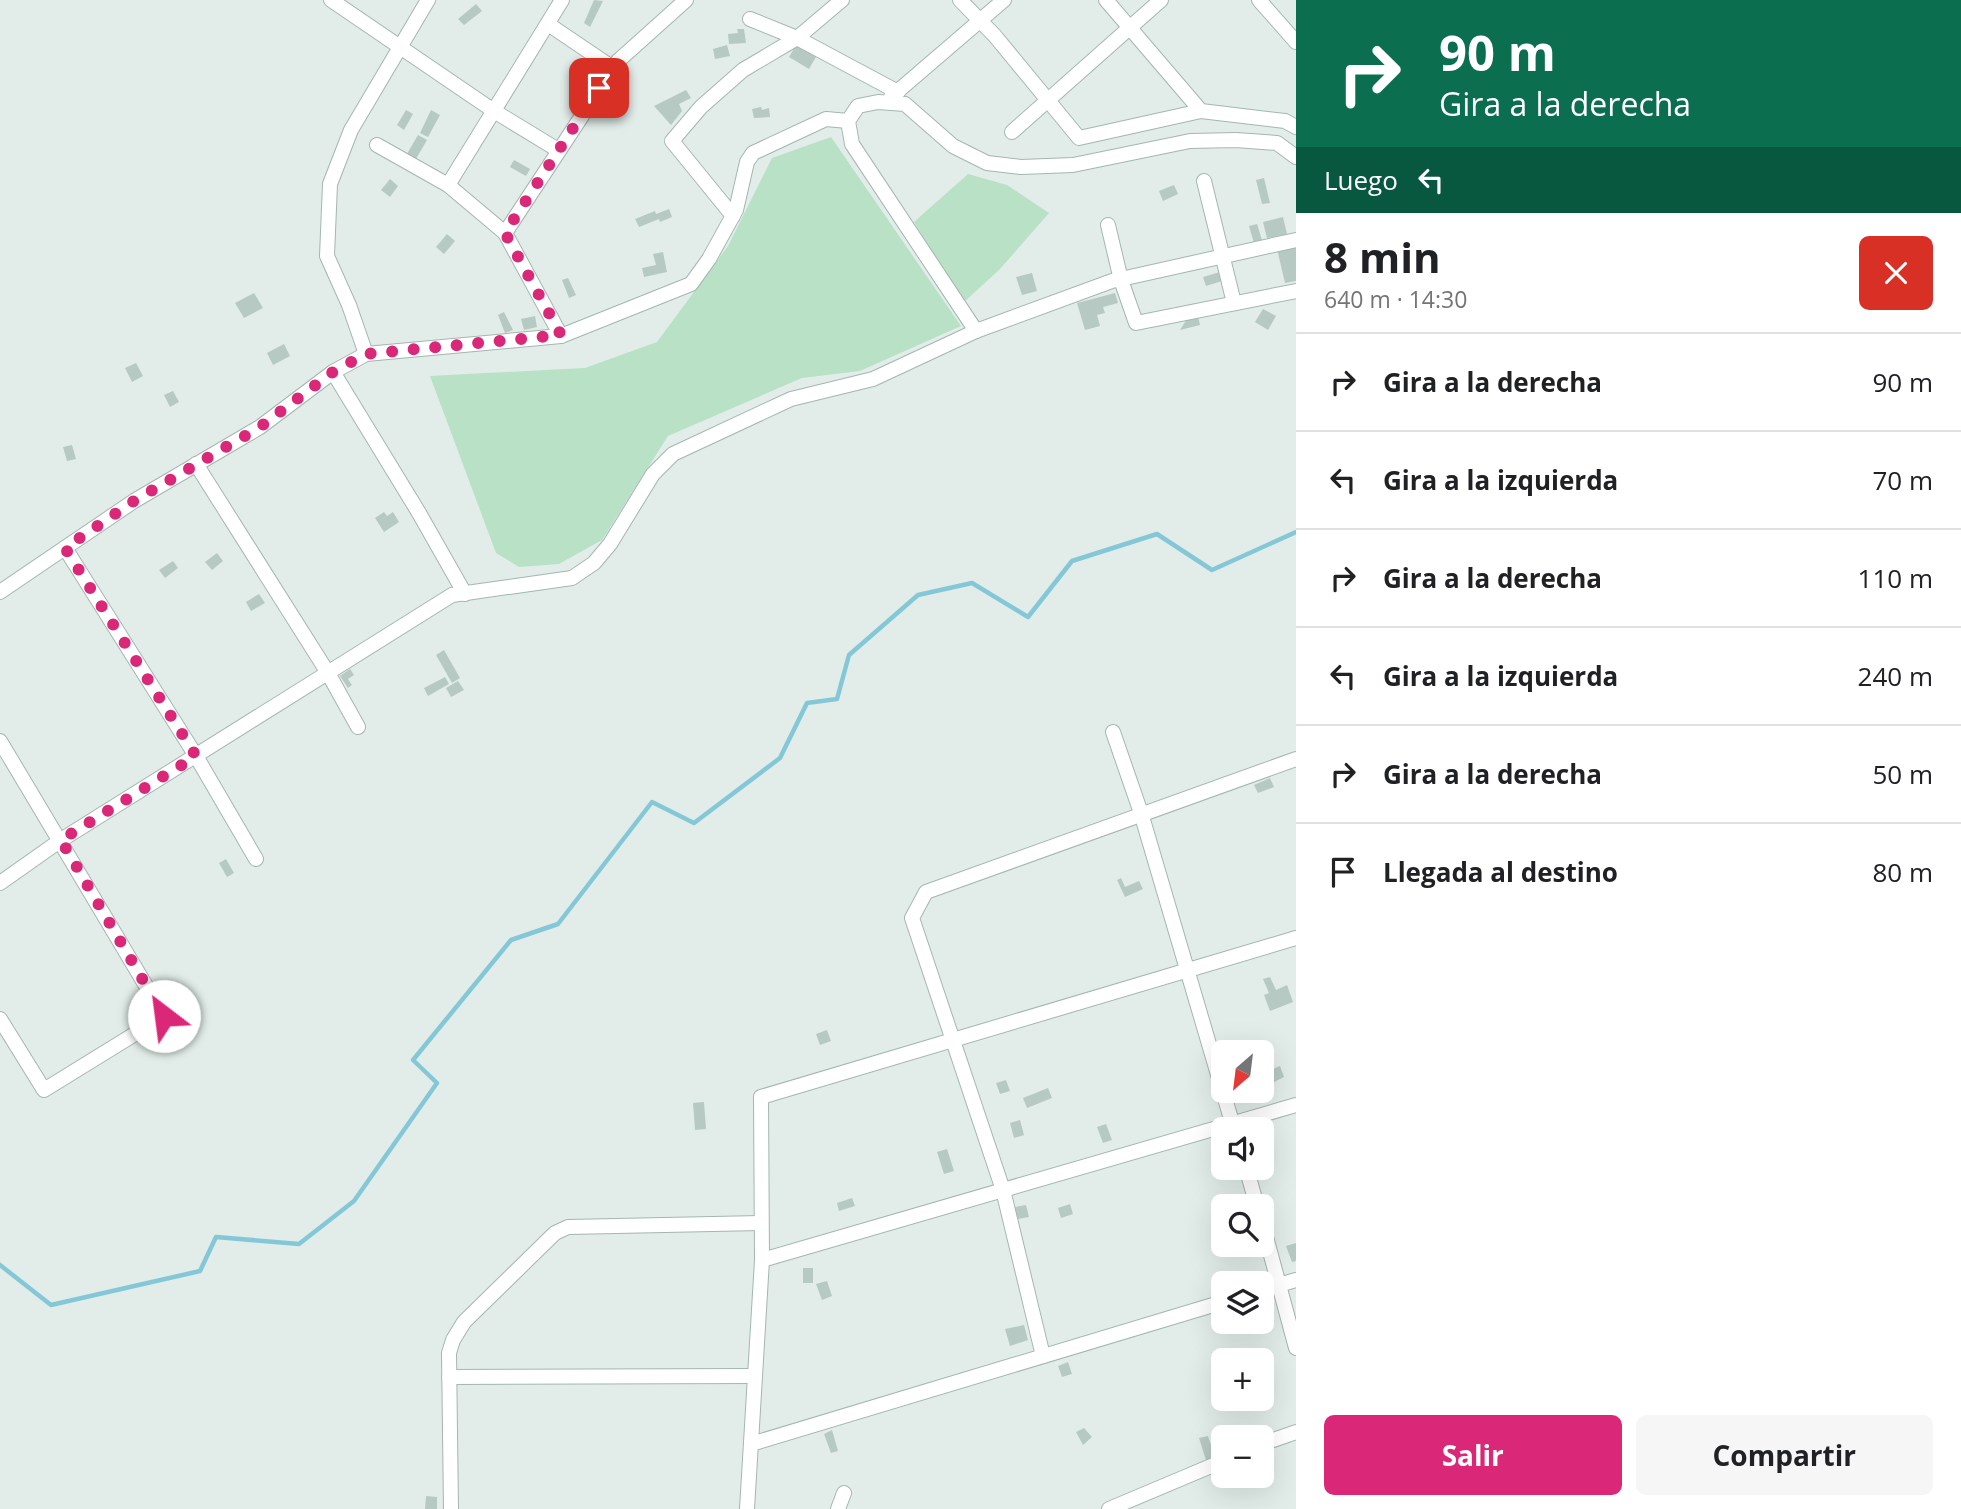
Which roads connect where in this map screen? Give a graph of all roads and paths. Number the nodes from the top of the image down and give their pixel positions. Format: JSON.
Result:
{"nodes":[{"id":1,"x":331,"y":0,"type":"edge"},
{"id":2,"x":428,"y":0,"type":"edge"},
{"id":3,"x":562,"y":0,"type":"edge"},
{"id":4,"x":686,"y":0,"type":"edge"},
{"id":5,"x":842,"y":0,"type":"edge"},
{"id":6,"x":960,"y":0,"type":"edge"},
{"id":7,"x":1004,"y":0,"type":"edge"},
{"id":8,"x":1106,"y":0,"type":"edge"},
{"id":9,"x":1161,"y":0,"type":"edge"},
{"id":10,"x":1259,"y":0,"type":"edge"},
{"id":11,"x":750,"y":19,"type":"dead end"},
{"id":12,"x":980,"y":21,"type":"junction"},
{"id":13,"x":548,"y":24,"type":"junction"},
{"id":14,"x":1129,"y":27,"type":"junction"},
{"id":15,"x":797,"y":38,"type":"junction"},
{"id":16,"x":1294,"y":38,"type":"edge"},
{"id":17,"x":399,"y":46,"type":"junction"},
{"id":18,"x":613,"y":68,"type":"junction"},
{"id":19,"x":898,"y":92,"type":"junction"},
{"id":20,"x":885,"y":102,"type":"junction"},
{"id":21,"x":1047,"y":102,"type":"junction"},
{"id":22,"x":494,"y":111,"type":"junction"},
{"id":23,"x":1200,"y":111,"type":"junction"},
{"id":24,"x":848,"y":121,"type":"junction"},
{"id":25,"x":1296,"y":127,"type":"edge"},
{"id":26,"x":1012,"y":132,"type":"dead end"},
{"id":27,"x":377,"y":145,"type":"dead end"},
{"id":28,"x":558,"y":150,"type":"junction"},
{"id":29,"x":1296,"y":157,"type":"edge"},
{"id":30,"x":1205,"y":181,"type":"dead end"},
{"id":31,"x":448,"y":185,"type":"junction"},
{"id":32,"x":733,"y":216,"type":"junction"},
{"id":33,"x":1108,"y":225,"type":"dead end"},
{"id":34,"x":505,"y":233,"type":"junction"},
{"id":35,"x":1296,"y":240,"type":"edge"},
{"id":36,"x":1224,"y":254,"type":"junction"},
{"id":37,"x":1121,"y":280,"type":"junction"},
{"id":38,"x":1296,"y":291,"type":"edge"},
{"id":39,"x":1234,"y":303,"type":"junction"},
{"id":40,"x":976,"y":331,"type":"junction"},
{"id":41,"x":561,"y":335,"type":"junction"},
{"id":42,"x":366,"y":354,"type":"junction"},
{"id":43,"x":333,"y":372,"type":"junction"},
{"id":44,"x":196,"y":464,"type":"junction"},
{"id":45,"x":65,"y":548,"type":"junction"},
{"id":46,"x":0,"y":592,"type":"edge"},
{"id":47,"x":465,"y":594,"type":"junction"},
{"id":48,"x":328,"y":673,"type":"junction"},
{"id":49,"x":358,"y":727,"type":"dead end"},
{"id":50,"x":1113,"y":732,"type":"dead end"},
{"id":51,"x":0,"y":741,"type":"edge"},
{"id":52,"x":196,"y":756,"type":"junction"},
{"id":53,"x":1296,"y":758,"type":"edge"},
{"id":54,"x":1142,"y":813,"type":"junction"},
{"id":55,"x":61,"y":840,"type":"junction"},
{"id":56,"x":256,"y":859,"type":"dead end"},
{"id":57,"x":0,"y":883,"type":"edge"},
{"id":58,"x":1296,"y":938,"type":"edge"},
{"id":59,"x":1188,"y":970,"type":"junction"},
{"id":60,"x":0,"y":1019,"type":"edge"},
{"id":61,"x":953,"y":1040,"type":"junction"},
{"id":62,"x":1296,"y":1105,"type":"edge"},
{"id":63,"x":1231,"y":1117,"type":"edge"},
{"id":64,"x":1261,"y":1117,"type":"edge"},
{"id":65,"x":1211,"y":1132,"type":"edge"},
{"id":66,"x":1003,"y":1190,"type":"junction"},
{"id":67,"x":761,"y":1223,"type":"junction"},
{"id":68,"x":1272,"y":1257,"type":"edge"},
{"id":69,"x":762,"y":1260,"type":"junction"},
{"id":70,"x":1296,"y":1280,"type":"edge"},
{"id":71,"x":1280,"y":1285,"type":"junction"},
{"id":72,"x":1274,"y":1287,"type":"edge"},
{"id":73,"x":1211,"y":1306,"type":"edge"},
{"id":74,"x":1296,"y":1348,"type":"edge"},
{"id":75,"x":1043,"y":1356,"type":"junction"},
{"id":76,"x":755,"y":1376,"type":"junction"},
{"id":77,"x":449,"y":1377,"type":"junction"},
{"id":78,"x":1296,"y":1432,"type":"edge"},
{"id":79,"x":1274,"y":1440,"type":"edge"},
{"id":80,"x":751,"y":1444,"type":"junction"},
{"id":81,"x":1211,"y":1466,"type":"edge"},
{"id":82,"x":844,"y":1493,"type":"dead end"},
{"id":83,"x":451,"y":1509,"type":"edge"},
{"id":84,"x":747,"y":1509,"type":"edge"},
{"id":85,"x":838,"y":1509,"type":"edge"},
{"id":86,"x":1109,"y":1509,"type":"edge"}],
"edges":[{"from":1,"to":17,"type":"street"},
{"from":2,"to":17,"type":"street"},
{"from":3,"to":13,"type":"street"},
{"from":4,"to":18,"type":"street"},
{"from":5,"to":15,"type":"street"},
{"from":6,"to":12,"type":"street"},
{"from":7,"to":12,"type":"street"},
{"from":8,"to":14,"type":"street"},
{"from":9,"to":14,"type":"street"},
{"from":10,"to":16,"type":"street"},
{"from":11,"to":15,"type":"street"},
{"from":12,"to":19,"type":"street"},
{"from":12,"to":21,"type":"street"},
{"from":13,"to":18,"type":"street"},
{"from":13,"to":22,"type":"street"},
{"from":14,"to":21,"type":"street"},
{"from":14,"to":23,"type":"street"},
{"from":15,"to":19,"type":"street"},
{"from":15,"to":32,"type":"street"},
{"from":17,"to":22,"type":"street"},
{"from":17,"to":42,"type":"street"},
{"from":18,"to":28,"type":"street"},
{"from":19,"to":20,"type":"street"},
{"from":20,"to":24,"type":"street"},
{"from":20,"to":29,"type":"street"},
{"from":21,"to":23,"type":"street"},
{"from":21,"to":26,"type":"street"},
{"from":22,"to":28,"type":"street"},
{"from":22,"to":31,"type":"street"},
{"from":23,"to":25,"type":"street"},
{"from":24,"to":32,"type":"street"},
{"from":24,"to":40,"type":"street"},
{"from":27,"to":31,"type":"street"},
{"from":28,"to":34,"type":"street"},
{"from":30,"to":36,"type":"street"},
{"from":31,"to":34,"type":"street"},
{"from":32,"to":41,"type":"street"},
{"from":33,"to":37,"type":"street"},
{"from":34,"to":41,"type":"street"},
{"from":35,"to":36,"type":"street"},
{"from":36,"to":37,"type":"street"},
{"from":36,"to":39,"type":"street"},
{"from":37,"to":39,"type":"street"},
{"from":37,"to":40,"type":"street"},
{"from":38,"to":39,"type":"street"},
{"from":40,"to":47,"type":"street"},
{"from":41,"to":42,"type":"street"},
{"from":42,"to":43,"type":"street"},
{"from":43,"to":44,"type":"street"},
{"from":43,"to":47,"type":"street"},
{"from":44,"to":45,"type":"street"},
{"from":44,"to":48,"type":"street"},
{"from":45,"to":46,"type":"street"},
{"from":45,"to":52,"type":"street"},
{"from":47,"to":48,"type":"street"},
{"from":48,"to":49,"type":"street"},
{"from":48,"to":52,"type":"street"},
{"from":50,"to":54,"type":"street"},
{"from":51,"to":55,"type":"street"},
{"from":52,"to":55,"type":"street"},
{"from":52,"to":56,"type":"street"},
{"from":53,"to":54,"type":"street"},
{"from":54,"to":59,"type":"street"},
{"from":54,"to":61,"type":"street"},
{"from":55,"to":57,"type":"street"},
{"from":55,"to":60,"type":"street"},
{"from":58,"to":59,"type":"street"},
{"from":59,"to":61,"type":"street"},
{"from":59,"to":63,"type":"street"},
{"from":61,"to":66,"type":"street"},
{"from":61,"to":67,"type":"street"},
{"from":62,"to":64,"type":"street"},
{"from":65,"to":66,"type":"street"},
{"from":66,"to":69,"type":"street"},
{"from":66,"to":75,"type":"street"},
{"from":67,"to":69,"type":"street"},
{"from":67,"to":77,"type":"street"},
{"from":68,"to":71,"type":"street"},
{"from":69,"to":76,"type":"street"},
{"from":70,"to":71,"type":"street"},
{"from":71,"to":72,"type":"street"},
{"from":71,"to":74,"type":"street"},
{"from":73,"to":75,"type":"street"},
{"from":75,"to":80,"type":"street"},
{"from":76,"to":77,"type":"street"},
{"from":76,"to":80,"type":"street"},
{"from":77,"to":83,"type":"street"},
{"from":78,"to":79,"type":"street"},
{"from":80,"to":84,"type":"street"},
{"from":81,"to":86,"type":"street"},
{"from":82,"to":85,"type":"street"}]}
